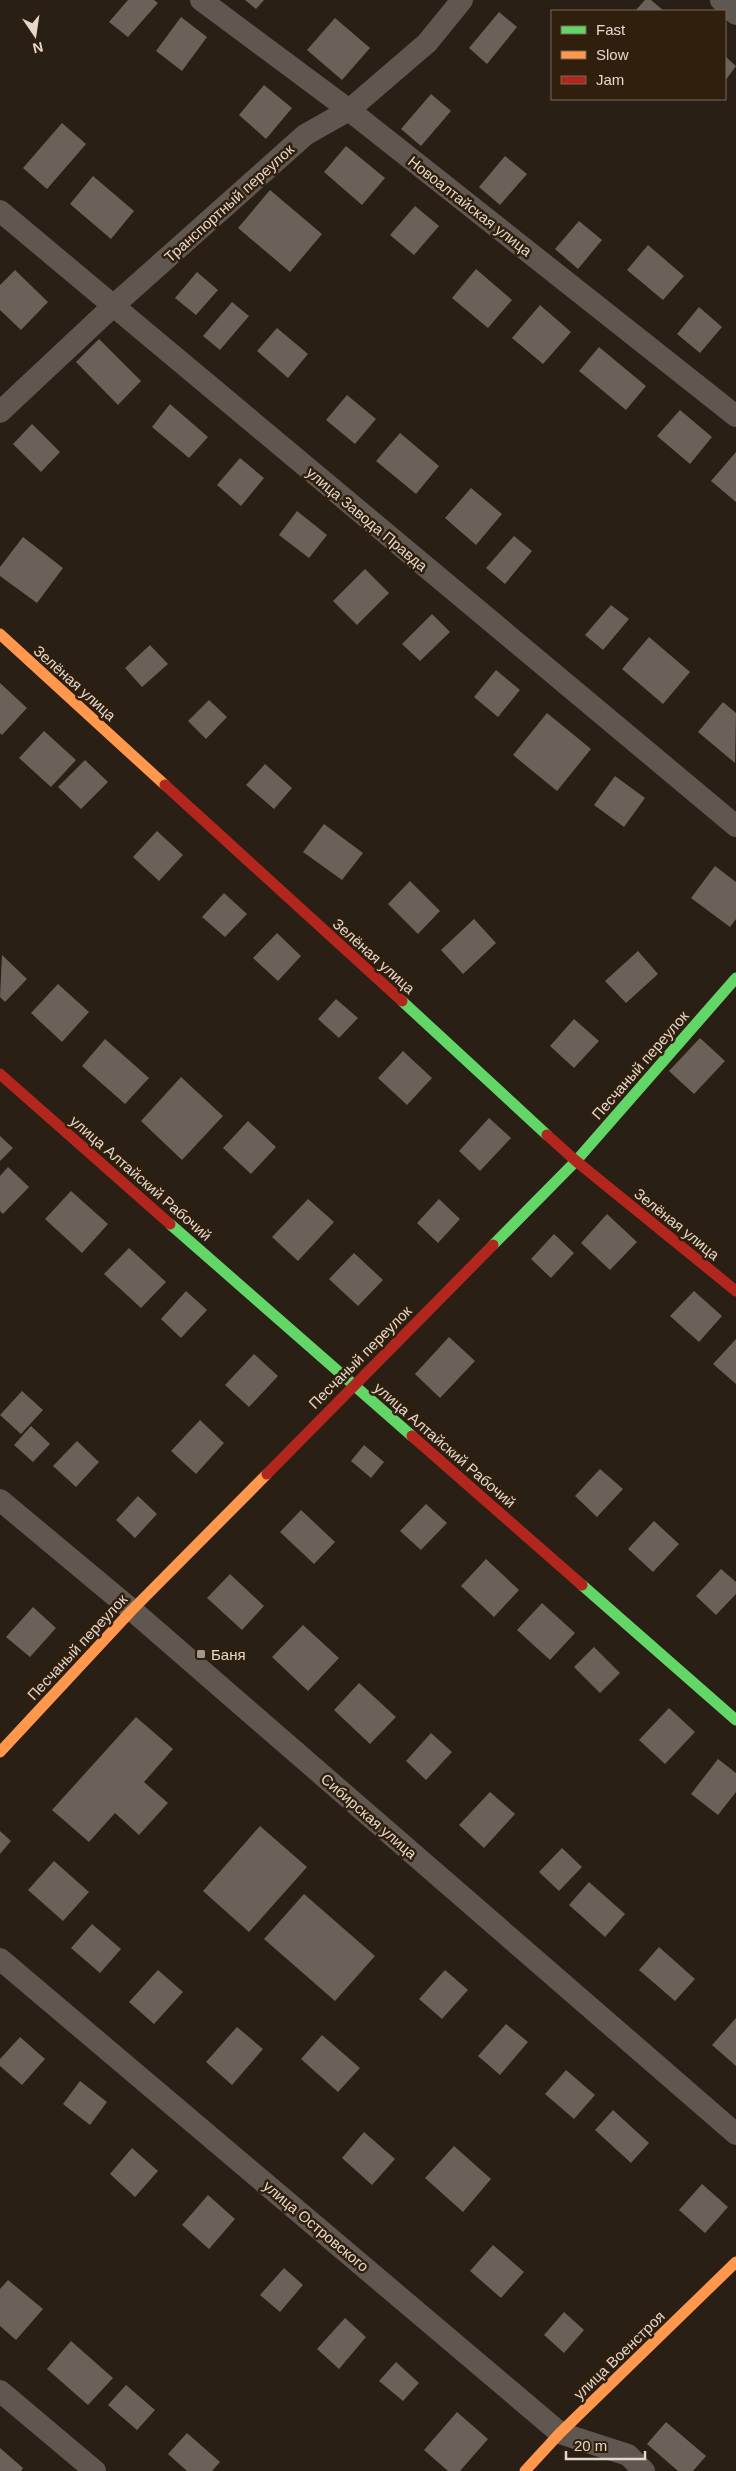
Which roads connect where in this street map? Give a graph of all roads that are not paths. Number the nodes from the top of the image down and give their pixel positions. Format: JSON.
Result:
{"nodes":[{"id":1,"x":201,"y":0,"type":"edge"},
{"id":2,"x":462,"y":0,"type":"edge"},
{"id":3,"x":721,"y":0,"type":"edge"},
{"id":4,"x":736,"y":14,"type":"edge"},
{"id":5,"x":349,"y":110,"type":"junction"},
{"id":6,"x":0,"y":211,"type":"edge"},
{"id":7,"x":112,"y":307,"type":"junction"},
{"id":8,"x":0,"y":412,"type":"edge"},
{"id":9,"x":736,"y":416,"type":"edge"},
{"id":10,"x":0,"y":634,"type":"edge"},
{"id":11,"x":736,"y":826,"type":"edge"},
{"id":12,"x":736,"y":978,"type":"edge"},
{"id":13,"x":0,"y":1074,"type":"edge"},
{"id":14,"x":576,"y":1161,"type":"junction"},
{"id":15,"x":736,"y":1291,"type":"edge"},
{"id":16,"x":354,"y":1385,"type":"junction"},
{"id":17,"x":0,"y":1500,"type":"edge"},
{"id":18,"x":132,"y":1610,"type":"junction"},
{"id":19,"x":736,"y":1720,"type":"edge"},
{"id":20,"x":0,"y":1752,"type":"edge"},
{"id":21,"x":0,"y":1959,"type":"edge"},
{"id":22,"x":736,"y":2134,"type":"edge"},
{"id":23,"x":736,"y":2262,"type":"edge"},
{"id":24,"x":0,"y":2391,"type":"edge"},
{"id":25,"x":560,"y":2433,"type":"junction"},
{"id":26,"x":95,"y":2471,"type":"edge"},
{"id":27,"x":525,"y":2471,"type":"edge"},
{"id":28,"x":644,"y":2471,"type":"edge"}],
"edges":[{"from":1,"to":5,"type":"street","name":"Новоалтайская улица"},
{"from":2,"to":5,"type":"street","name":"Транспортный переулок"},
{"from":3,"to":4,"type":"street"},
{"from":5,"to":7,"type":"street","name":"Транспортный переулок"},
{"from":5,"to":9,"type":"street","name":"Новоалтайская улица"},
{"from":6,"to":7,"type":"street","name":"улица Завода Правда"},
{"from":7,"to":8,"type":"street","name":"Транспортный переулок"},
{"from":7,"to":11,"type":"street","name":"улица Завода Правда"},
{"from":10,"to":14,"type":"street","name":"Зелёная улица"},
{"from":12,"to":14,"type":"street","name":"Песчаный переулок"},
{"from":13,"to":16,"type":"street","name":"улица Алтайский Рабочий"},
{"from":14,"to":15,"type":"street","name":"Зелёная улица"},
{"from":14,"to":16,"type":"street","name":"Песчаный переулок"},
{"from":16,"to":18,"type":"street","name":"Песчаный переулок"},
{"from":16,"to":19,"type":"street","name":"улица Алтайский Рабочий"},
{"from":17,"to":18,"type":"street","name":"Сибирская улица"},
{"from":18,"to":20,"type":"street","name":"Песчаный переулок"},
{"from":18,"to":22,"type":"street","name":"Сибирская улица"},
{"from":21,"to":25,"type":"street","name":"улица Островского"},
{"from":23,"to":25,"type":"street","name":"улица Военстроя"},
{"from":24,"to":26,"type":"street"},
{"from":25,"to":27,"type":"street","name":"улица Военстроя"},
{"from":25,"to":28,"type":"street","name":"улица Островского"}]}
